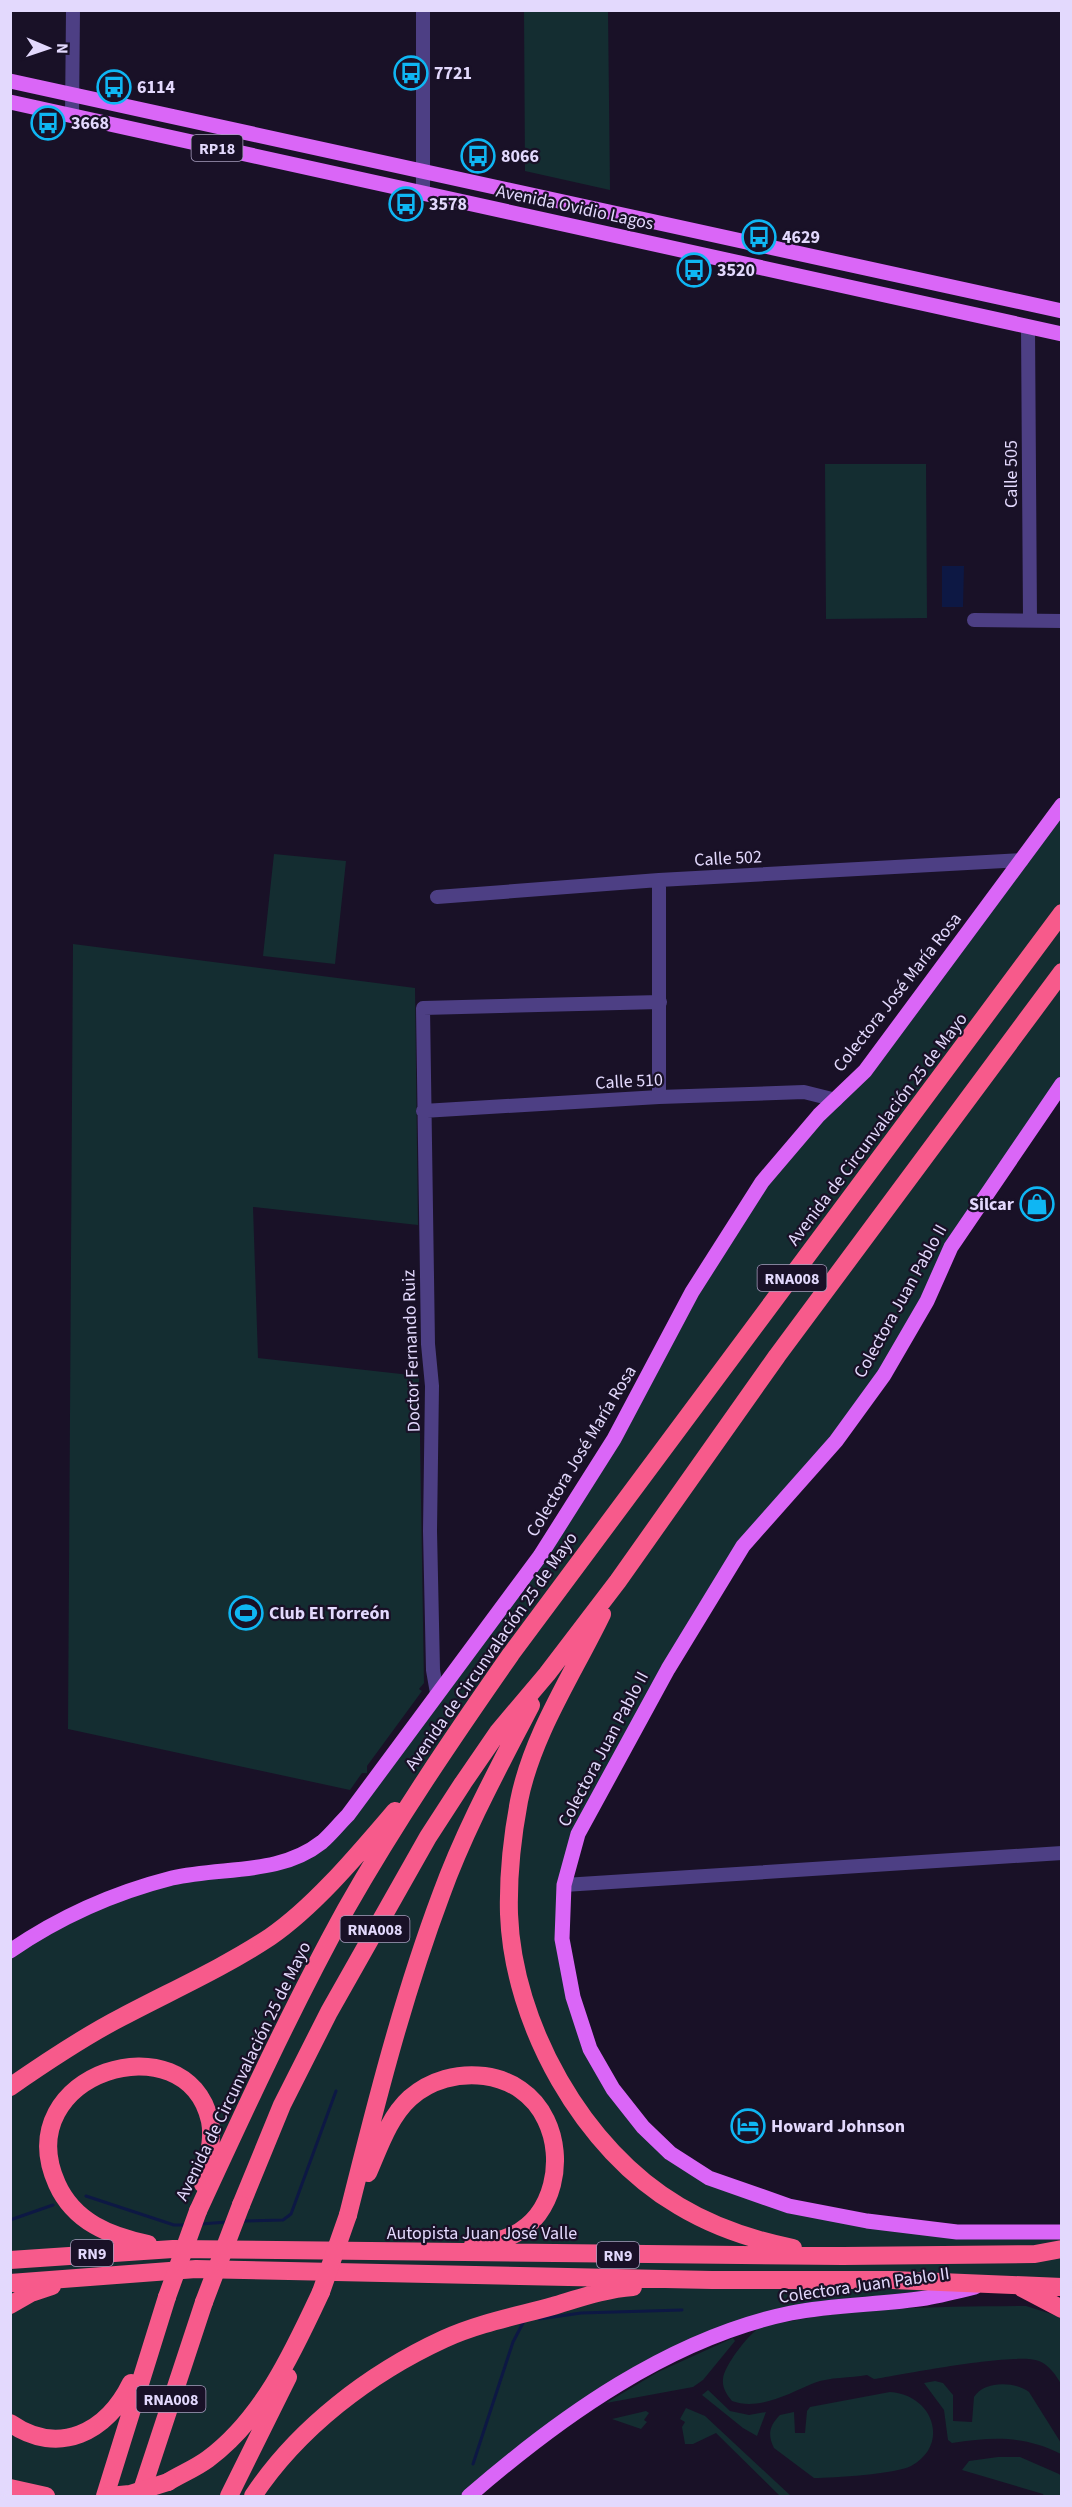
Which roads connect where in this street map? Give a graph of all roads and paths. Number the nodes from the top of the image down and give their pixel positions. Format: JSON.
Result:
{"nodes":[{"id":1,"x":73,"y":10,"type":"edge"},
{"id":2,"x":423,"y":10,"type":"edge"},
{"id":3,"x":10,"y":81,"type":"edge"},
{"id":4,"x":74,"y":94,"type":"junction"},
{"id":5,"x":10,"y":102,"type":"edge"},
{"id":6,"x":72,"y":116,"type":"junction"},
{"id":7,"x":423,"y":171,"type":"junction"},
{"id":8,"x":423,"y":194,"type":"junction"},
{"id":9,"x":1062,"y":311,"type":"edge"},
{"id":10,"x":1028,"y":327,"type":"junction"},
{"id":11,"x":1062,"y":334,"type":"edge"},
{"id":12,"x":974,"y":620,"type":"dead end"},
{"id":13,"x":1030,"y":620,"type":"junction"},
{"id":14,"x":1062,"y":621,"type":"edge"},
{"id":15,"x":1062,"y":805,"type":"edge"},
{"id":16,"x":1022,"y":860,"type":"junction"},
{"id":17,"x":658,"y":880,"type":"junction"},
{"id":18,"x":436,"y":897,"type":"dead end"},
{"id":19,"x":1062,"y":913,"type":"edge"},
{"id":20,"x":1062,"y":972,"type":"edge"},
{"id":21,"x":660,"y":1002,"type":"junction"},
{"id":22,"x":1062,"y":1084,"type":"edge"},
{"id":23,"x":658,"y":1097,"type":"junction"},
{"id":24,"x":836,"y":1100,"type":"junction"},
{"id":25,"x":423,"y":1111,"type":"junction"},
{"id":26,"x":618,"y":1581,"type":"junction"},
{"id":27,"x":547,"y":1674,"type":"junction"},
{"id":28,"x":437,"y":1693,"type":"junction"},
{"id":29,"x":433,"y":1767,"type":"junction"},
{"id":30,"x":1062,"y":1853,"type":"edge"},
{"id":31,"x":564,"y":1885,"type":"junction"},
{"id":32,"x":10,"y":1951,"type":"edge"},
{"id":33,"x":10,"y":2087,"type":"edge"},
{"id":34,"x":198,"y":2211,"type":"junction"},
{"id":35,"x":348,"y":2215,"type":"junction"},
{"id":36,"x":1062,"y":2232,"type":"edge"},
{"id":37,"x":174,"y":2249,"type":"junction"},
{"id":38,"x":1062,"y":2249,"type":"edge"},
{"id":39,"x":414,"y":2253,"type":"junction"},
{"id":40,"x":843,"y":2256,"type":"junction"},
{"id":41,"x":10,"y":2260,"type":"edge"},
{"id":42,"x":87,"y":2277,"type":"junction"},
{"id":43,"x":712,"y":2280,"type":"junction"},
{"id":44,"x":10,"y":2283,"type":"edge"},
{"id":45,"x":992,"y":2284,"type":"junction"},
{"id":46,"x":1018,"y":2286,"type":"junction"},
{"id":47,"x":1062,"y":2287,"type":"edge"},
{"id":48,"x":321,"y":2292,"type":"junction"},
{"id":49,"x":10,"y":2305,"type":"edge"},
{"id":50,"x":1062,"y":2309,"type":"edge"},
{"id":51,"x":151,"y":2341,"type":"junction"},
{"id":52,"x":10,"y":2423,"type":"edge"},
{"id":53,"x":10,"y":2488,"type":"edge"},
{"id":54,"x":46,"y":2496,"type":"edge"},
{"id":55,"x":107,"y":2496,"type":"edge"},
{"id":56,"x":140,"y":2496,"type":"edge"},
{"id":57,"x":229,"y":2496,"type":"edge"},
{"id":58,"x":253,"y":2496,"type":"edge"},
{"id":59,"x":469,"y":2496,"type":"edge"}],
"edges":[{"from":1,"to":4,"type":"street"},
{"from":2,"to":7,"type":"street"},
{"from":3,"to":4,"type":"main road","name":"Avenida Ovidio Lagos","number":"RP18"},
{"from":4,"to":6,"type":"street"},
{"from":4,"to":7,"type":"main road","name":"Avenida Ovidio Lagos","number":"RP18"},
{"from":5,"to":6,"type":"main road","name":"Avenida Ovidio Lagos","number":"RP18"},
{"from":6,"to":8,"type":"main road","name":"Avenida Ovidio Lagos","number":"RP18"},
{"from":7,"to":8,"type":"street"},
{"from":7,"to":9,"type":"main road","name":"Avenida Ovidio Lagos","number":"RP18"},
{"from":8,"to":10,"type":"main road","name":"Avenida Ovidio Lagos","number":"RP18"},
{"from":10,"to":11,"type":"main road","name":"Avenida Ovidio Lagos","number":"RP18"},
{"from":10,"to":13,"type":"street","name":"Calle 505"},
{"from":12,"to":13,"type":"street"},
{"from":13,"to":14,"type":"street"},
{"from":15,"to":16,"type":"main road","name":"Colectora José María Rosa"},
{"from":16,"to":17,"type":"street","name":"Calle 502"},
{"from":16,"to":24,"type":"main road","name":"Colectora José María Rosa"},
{"from":17,"to":18,"type":"street","name":"Calle 502"},
{"from":17,"to":21,"type":"street"},
{"from":19,"to":29,"type":"highway","name":"Avenida de Circunvalación 25 de Mayo","number":"RNA008"},
{"from":20,"to":26,"type":"highway","number":"RNA008"},
{"from":21,"to":23,"type":"street"},
{"from":21,"to":25,"type":"street","name":"Doctor Fernando Ruiz"},
{"from":22,"to":31,"type":"main road","name":"Colectora Juan Pablo II"},
{"from":23,"to":24,"type":"street","name":"Calle 510"},
{"from":23,"to":25,"type":"street","name":"Calle 510"},
{"from":24,"to":28,"type":"main road","name":"Colectora José María Rosa"},
{"from":25,"to":28,"type":"street","name":"Doctor Fernando Ruiz"},
{"from":26,"to":27,"type":"highway","number":"RNA008"},
{"from":26,"to":40,"type":"highway"},
{"from":27,"to":35,"type":"highway"},
{"from":27,"to":56,"type":"highway","number":"RNA008","bridge":true},
{"from":28,"to":32,"type":"main road","name":"Colectora José María Rosa"},
{"from":29,"to":33,"type":"highway"},
{"from":29,"to":34,"type":"highway","name":"Avenida de Circunvalación 25 de Mayo","number":"RNA008"},
{"from":30,"to":31,"type":"street"},
{"from":31,"to":36,"type":"main road","name":"Colectora Juan Pablo II"},
{"from":34,"to":37,"type":"highway"},
{"from":34,"to":51,"type":"highway","name":"Avenida de Circunvalación 25 de Mayo","number":"RNA008","bridge":true},
{"from":35,"to":39,"type":"highway"},
{"from":35,"to":48,"type":"highway","bridge":true},
{"from":37,"to":39,"type":"highway","name":"Autopista Juan José Valle","number":"RN9"},
{"from":37,"to":41,"type":"highway","name":"Autopista Juan José Valle","number":"RN9"},
{"from":38,"to":40,"type":"highway","name":"Autopista Juan José Valle","number":"RN9"},
{"from":39,"to":40,"type":"highway","name":"Autopista Juan José Valle","number":"RN9"},
{"from":42,"to":43,"type":"highway","number":"RN9"},
{"from":42,"to":44,"type":"highway","number":"RN9"},
{"from":42,"to":49,"type":"highway"},
{"from":43,"to":45,"type":"highway","number":"RN9"},
{"from":43,"to":58,"type":"highway"},
{"from":45,"to":46,"type":"highway","number":"RN9"},
{"from":45,"to":59,"type":"main road","name":"Colectora Juan Pablo II"},
{"from":46,"to":47,"type":"highway","number":"RN9"},
{"from":46,"to":50,"type":"highway"},
{"from":48,"to":55,"type":"highway","bridge":true},
{"from":48,"to":57,"type":"highway"},
{"from":51,"to":52,"type":"highway"},
{"from":51,"to":55,"type":"highway","name":"Avenida de Circunvalación 25 de Mayo","number":"RNA008"},
{"from":53,"to":54,"type":"highway"}]}
